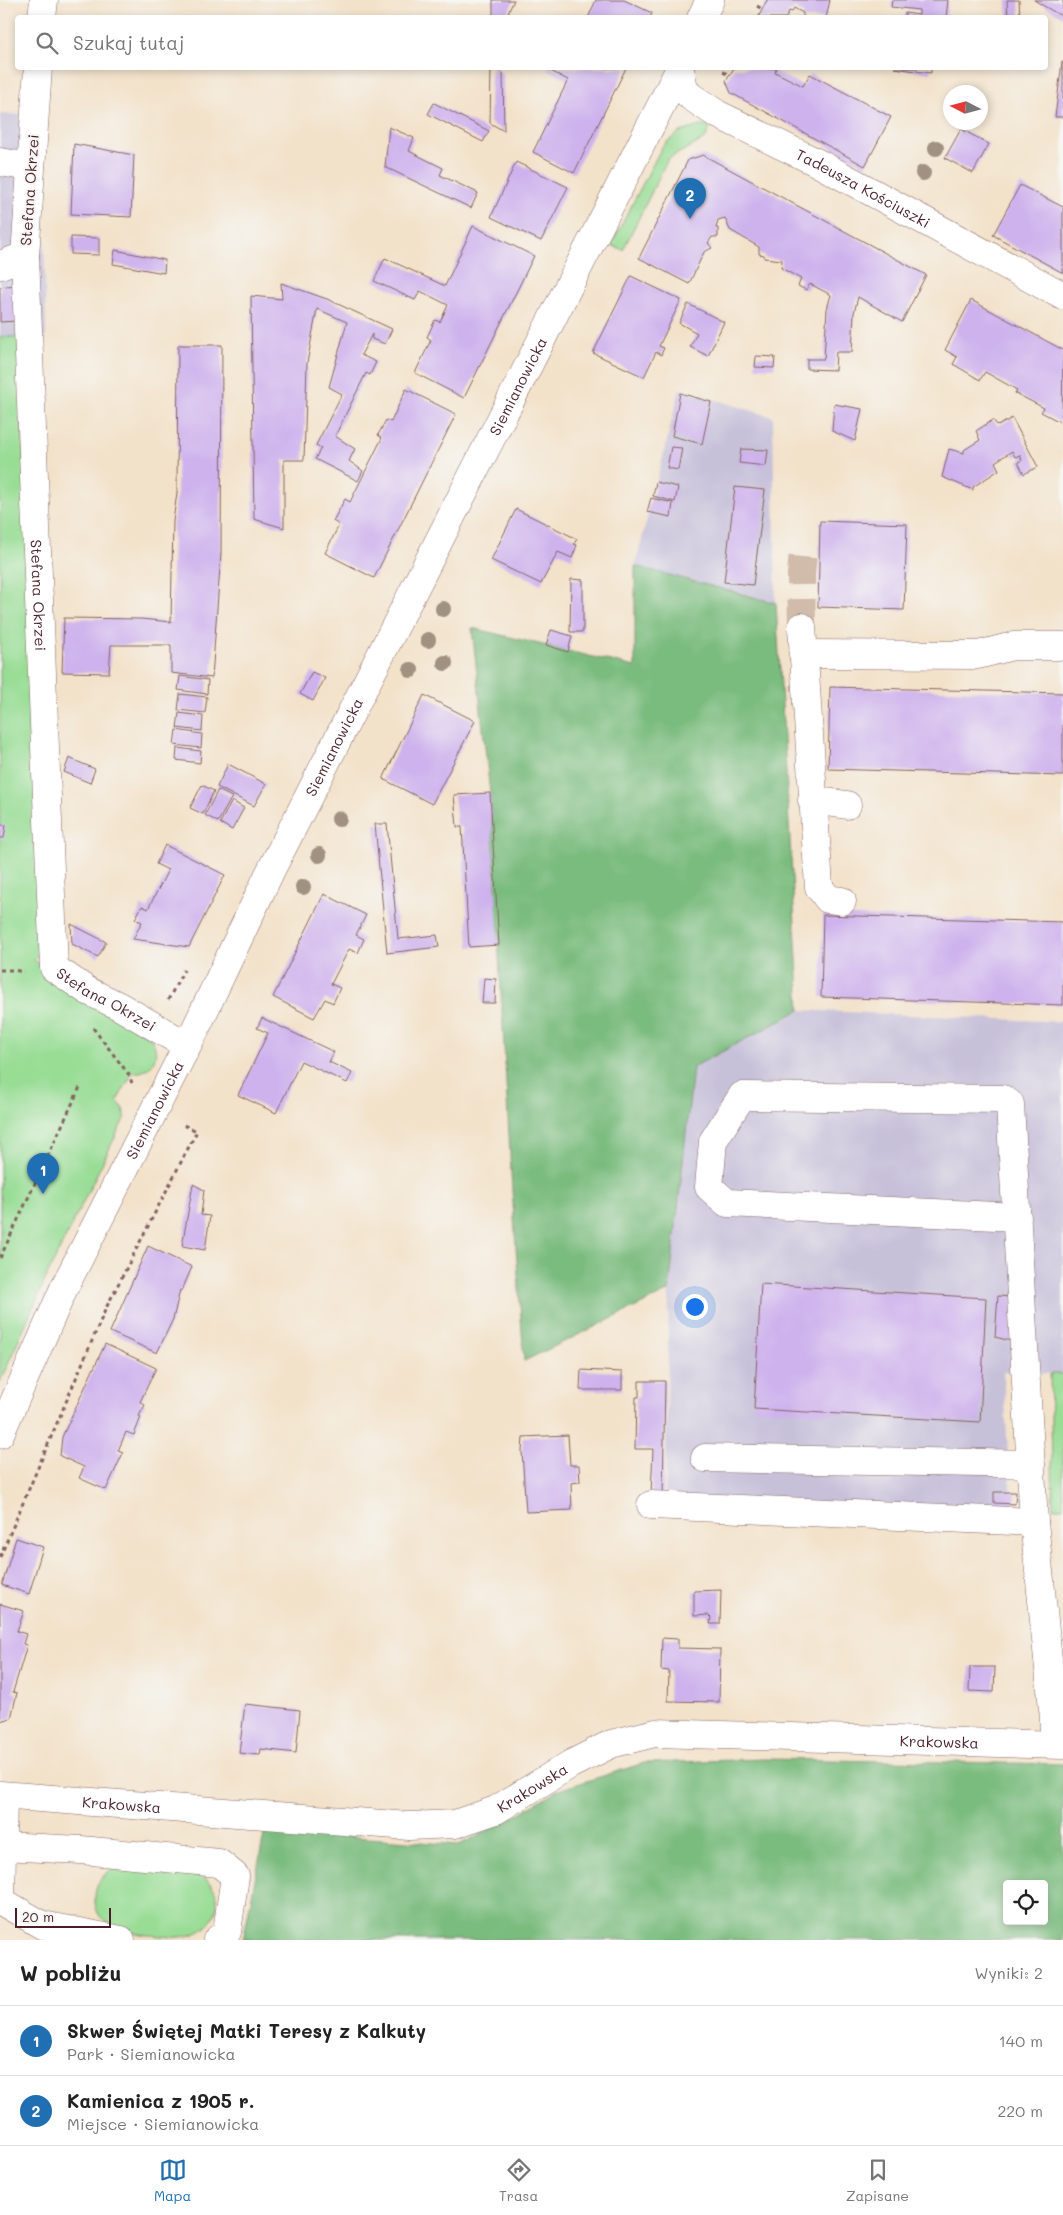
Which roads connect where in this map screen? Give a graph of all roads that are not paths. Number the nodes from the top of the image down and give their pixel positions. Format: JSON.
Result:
{"nodes":[{"id":1,"x":44,"y":0,"type":"edge"},
{"id":2,"x":710,"y":0,"type":"edge"},
{"id":3,"x":42,"y":15,"type":"edge"},
{"id":4,"x":702,"y":15,"type":"edge"},
{"id":5,"x":38,"y":70,"type":"edge"},
{"id":6,"x":679,"y":70,"type":"edge"},
{"id":7,"x":680,"y":70,"type":"edge"},
{"id":8,"x":0,"y":162,"type":"edge"},
{"id":9,"x":30,"y":167,"type":"junction"},
{"id":10,"x":25,"y":256,"type":"junction"},
{"id":11,"x":0,"y":265,"type":"edge"},
{"id":12,"x":1063,"y":296,"type":"edge"},
{"id":13,"x":802,"y":627,"type":"tunnel mouth"},
{"id":14,"x":1063,"y":646,"type":"edge"},
{"id":15,"x":803,"y":654,"type":"junction"},
{"id":16,"x":812,"y":800,"type":"junction"},
{"id":17,"x":847,"y":805,"type":"dead end"},
{"id":18,"x":842,"y":901,"type":"dead end"},
{"id":19,"x":186,"y":1045,"type":"junction"},
{"id":20,"x":1017,"y":1217,"type":"junction"},
{"id":21,"x":0,"y":1434,"type":"edge"},
{"id":22,"x":705,"y":1458,"type":"dead end"},
{"id":23,"x":1031,"y":1464,"type":"junction"},
{"id":24,"x":651,"y":1505,"type":"dead end"},
{"id":25,"x":1034,"y":1522,"type":"junction"},
{"id":26,"x":1059,"y":1744,"type":"edge"},
{"id":27,"x":2,"y":1796,"type":"edge"},
{"id":28,"x":2,"y":1846,"type":"junction"},
{"id":29,"x":121,"y":1940,"type":"edge"},
{"id":30,"x":217,"y":1940,"type":"edge"}],
"edges":[{"from":1,"to":3,"type":"street"},
{"from":2,"to":4,"type":"street"},
{"from":5,"to":9,"type":"street","name":"Stefana Okrzei"},
{"from":6,"to":19,"type":"street","name":"Siemianowicka"},
{"from":7,"to":12,"type":"street","name":"Tadeusza Kościuszki"},
{"from":8,"to":9,"type":"street"},
{"from":9,"to":10,"type":"street","name":"Stefana Okrzei"},
{"from":10,"to":11,"type":"street"},
{"from":10,"to":19,"type":"street","name":"Stefana Okrzei"},
{"from":13,"to":15,"type":"street"},
{"from":14,"to":15,"type":"street"},
{"from":15,"to":16,"type":"street"},
{"from":16,"to":17,"type":"street"},
{"from":16,"to":18,"type":"street"},
{"from":19,"to":21,"type":"street","name":"Siemianowicka"},
{"from":20,"to":20,"type":"street"},
{"from":20,"to":23,"type":"street"},
{"from":22,"to":23,"type":"street"},
{"from":23,"to":25,"type":"street"},
{"from":24,"to":25,"type":"street"},
{"from":25,"to":26,"type":"street"},
{"from":26,"to":27,"type":"street","name":"Krakowska"},
{"from":27,"to":28,"type":"street"},
{"from":28,"to":29,"type":"street"},
{"from":28,"to":30,"type":"street"}]}
